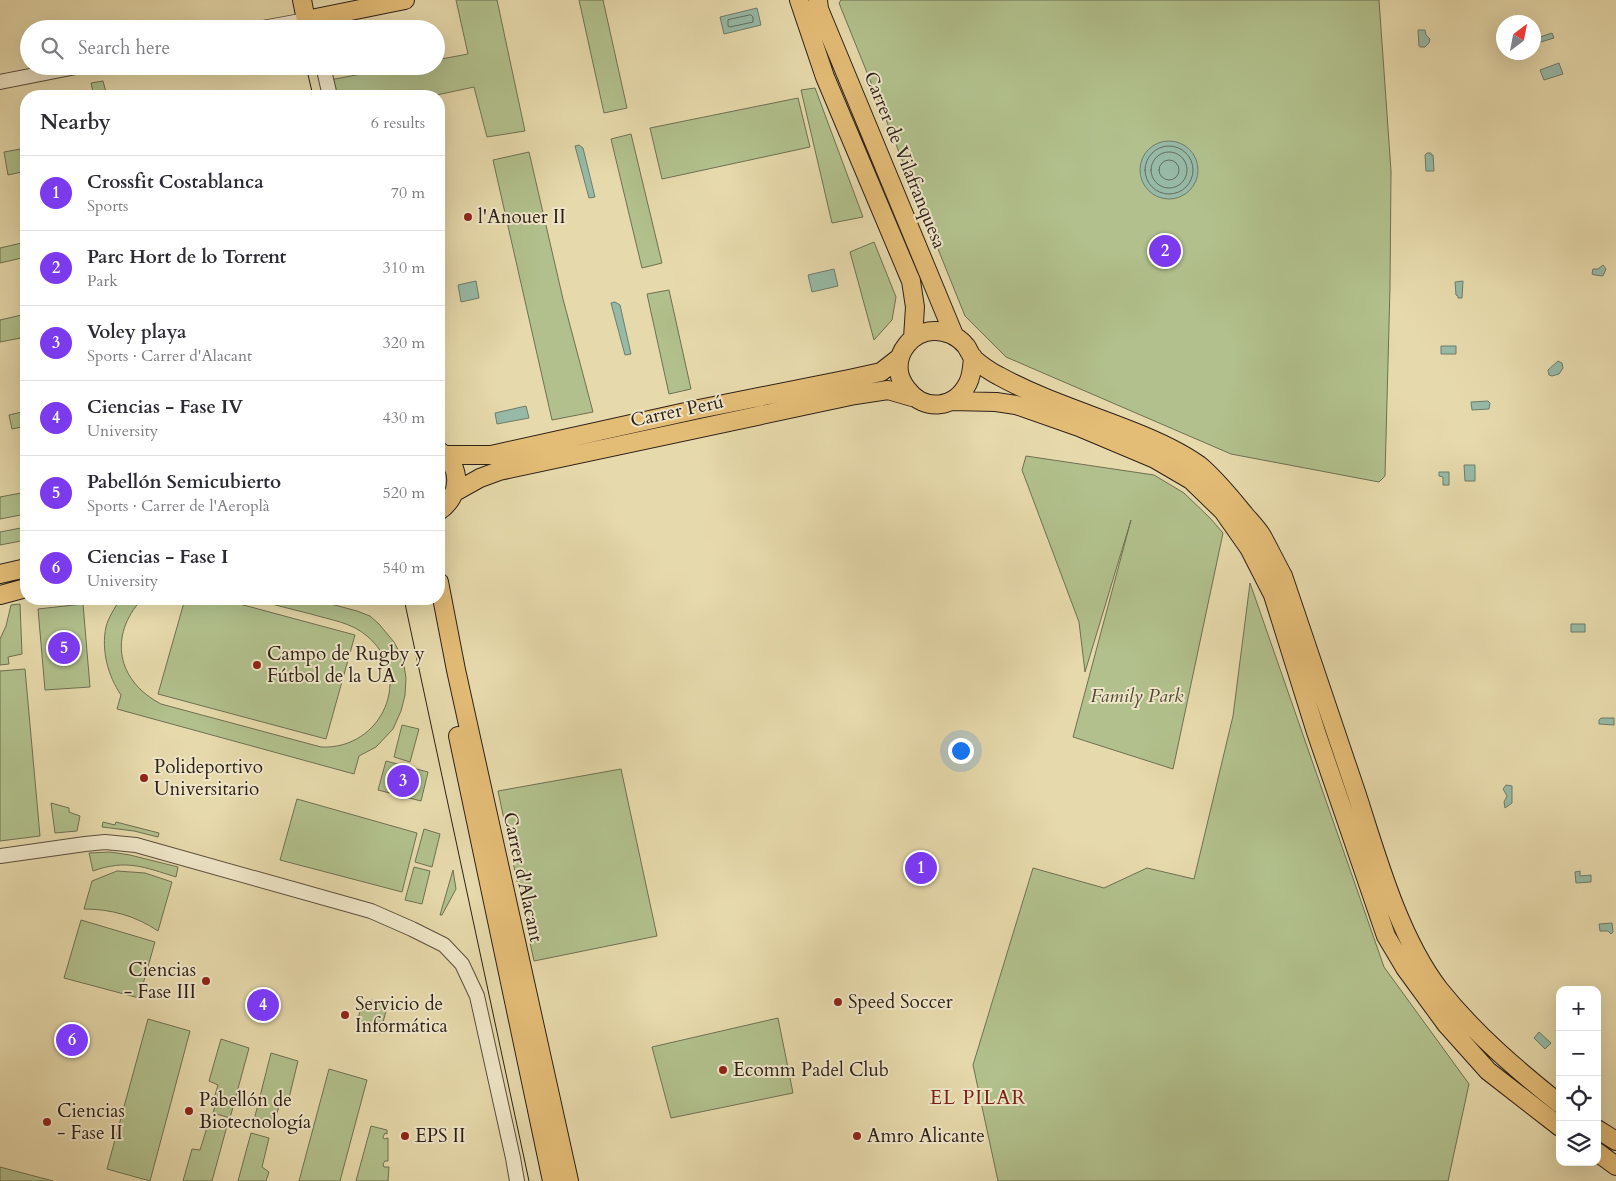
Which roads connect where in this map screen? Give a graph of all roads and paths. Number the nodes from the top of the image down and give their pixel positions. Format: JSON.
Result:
{"nodes":[{"id":1,"x":302,"y":0,"type":"edge"},
{"id":2,"x":405,"y":0,"type":"edge"},
{"id":3,"x":799,"y":0,"type":"edge"},
{"id":4,"x":818,"y":0,"type":"edge"},
{"id":5,"x":308,"y":20,"type":"edge"},
{"id":6,"x":325,"y":20,"type":"edge"},
{"id":7,"x":35,"y":75,"type":"edge"},
{"id":8,"x":325,"y":75,"type":"edge"},
{"id":9,"x":0,"y":82,"type":"edge"},
{"id":10,"x":329,"y":90,"type":"edge"},
{"id":11,"x":954,"y":335,"type":"junction"},
{"id":12,"x":913,"y":338,"type":"junction"},
{"id":13,"x":899,"y":358,"type":"junction"},
{"id":14,"x":973,"y":358,"type":"junction"},
{"id":15,"x":912,"y":397,"type":"junction"},
{"id":16,"x":951,"y":401,"type":"junction"},
{"id":17,"x":445,"y":453,"type":"edge"},
{"id":18,"x":445,"y":456,"type":"edge"},
{"id":19,"x":455,"y":492,"type":"junction"},
{"id":20,"x":445,"y":506,"type":"edge"},
{"id":21,"x":20,"y":569,"type":"edge"},
{"id":22,"x":0,"y":574,"type":"edge"},
{"id":23,"x":20,"y":590,"type":"edge"},
{"id":24,"x":0,"y":595,"type":"edge"},
{"id":25,"x":431,"y":605,"type":"edge"},
{"id":26,"x":443,"y":605,"type":"edge"},
{"id":27,"x":0,"y":856,"type":"edge"},
{"id":28,"x":1556,"y":1101,"type":"edge"},
{"id":29,"x":1556,"y":1124,"type":"edge"},
{"id":30,"x":1601,"y":1132,"type":"edge"},
{"id":31,"x":1616,"y":1142,"type":"edge"},
{"id":32,"x":1601,"y":1155,"type":"edge"},
{"id":33,"x":1616,"y":1166,"type":"edge"},
{"id":34,"x":517,"y":1181,"type":"edge"},
{"id":35,"x":552,"y":1181,"type":"edge"},
{"id":36,"x":569,"y":1181,"type":"edge"}],
"edges":[{"from":1,"to":5,"type":"main road"},
{"from":2,"to":6,"type":"main road"},
{"from":3,"to":12,"type":"main road"},
{"from":4,"to":11,"type":"main road","name":"Carrer de Vilafranquesa"},
{"from":7,"to":9,"type":"street"},
{"from":8,"to":10,"type":"street"},
{"from":11,"to":12,"type":"main road"},
{"from":11,"to":14,"type":"main road"},
{"from":12,"to":13,"type":"main road"},
{"from":13,"to":15,"type":"main road"},
{"from":13,"to":17,"type":"main road","name":"Carrer Perú"},
{"from":14,"to":16,"type":"main road"},
{"from":14,"to":28,"type":"main road"},
{"from":15,"to":16,"type":"main road"},
{"from":15,"to":19,"type":"main road","name":"Carrer Perú"},
{"from":16,"to":29,"type":"main road"},
{"from":18,"to":19,"type":"main road"},
{"from":19,"to":20,"type":"main road"},
{"from":21,"to":22,"type":"main road"},
{"from":23,"to":24,"type":"main road"},
{"from":25,"to":35,"type":"main road","name":"Carrer d'Alacant"},
{"from":26,"to":36,"type":"main road","name":"Carrer d'Alacant"},
{"from":27,"to":34,"type":"street"},
{"from":30,"to":31,"type":"main road"},
{"from":32,"to":33,"type":"main road"}]}
